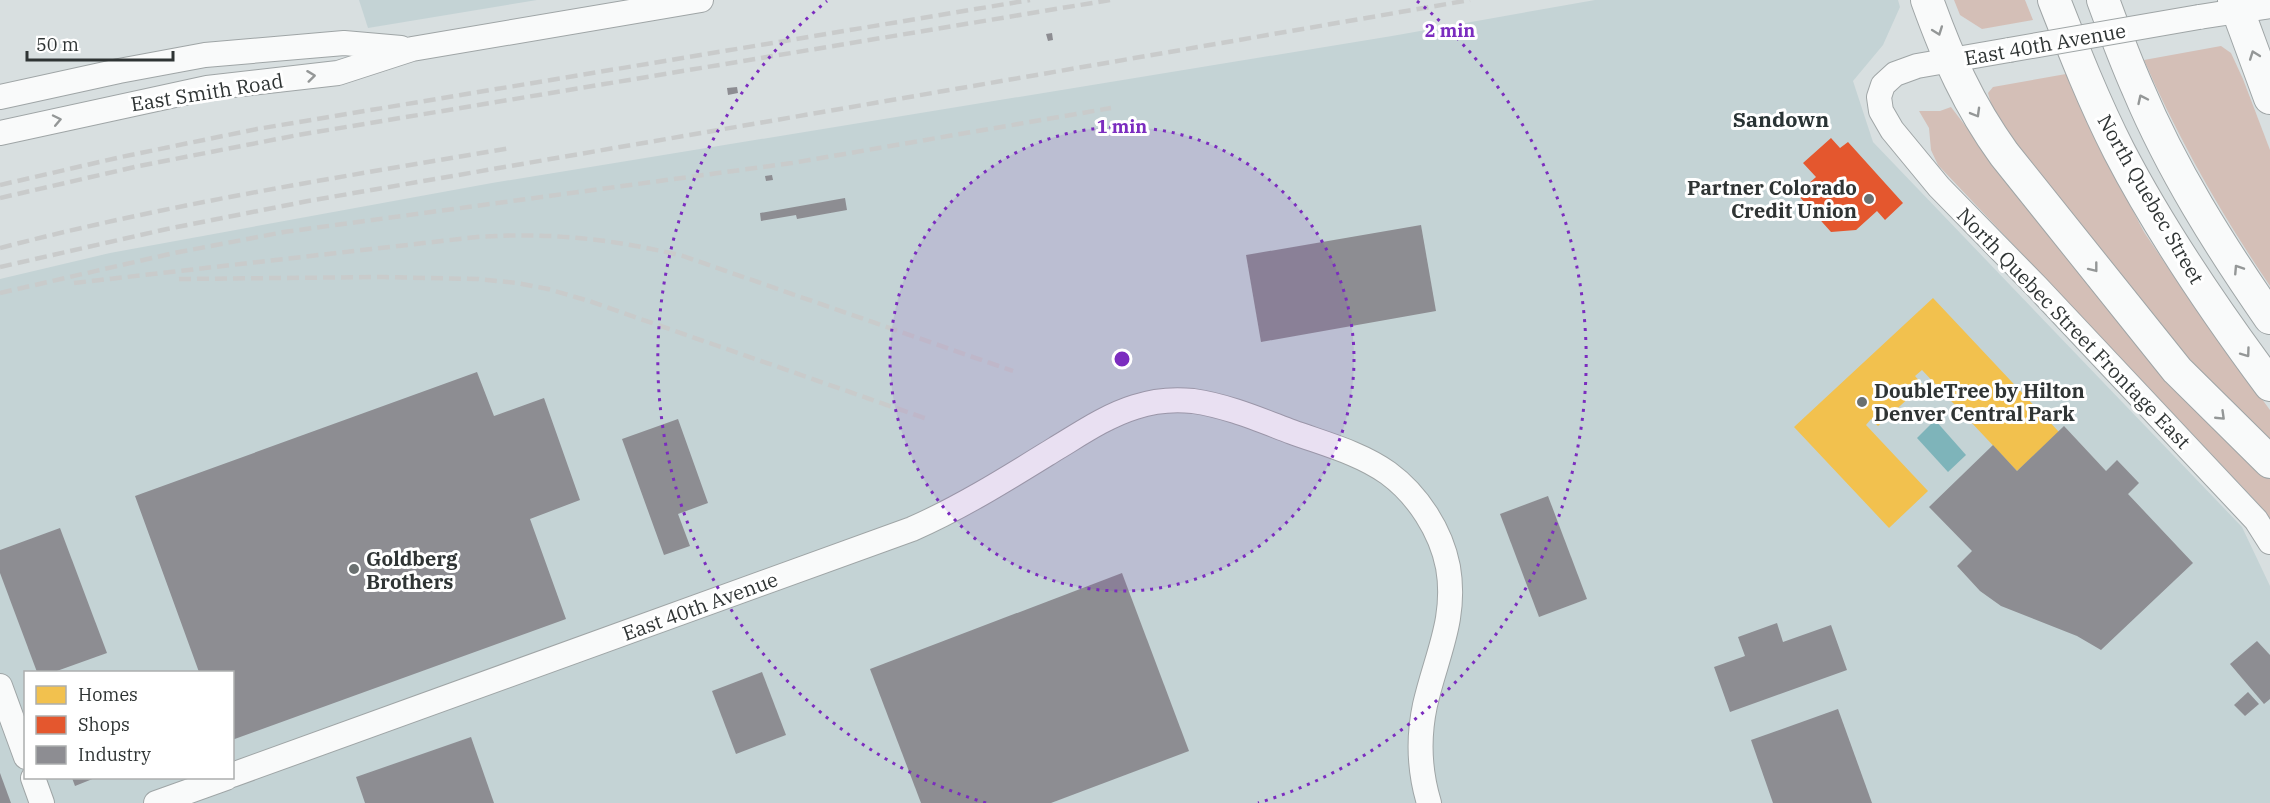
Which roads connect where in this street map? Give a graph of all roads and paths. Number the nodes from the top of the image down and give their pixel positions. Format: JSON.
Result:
{"nodes":[{"id":1,"x":701,"y":0,"type":"edge"},
{"id":2,"x":1927,"y":0,"type":"edge"},
{"id":3,"x":2054,"y":0,"type":"edge"},
{"id":4,"x":2103,"y":0,"type":"edge"},
{"id":5,"x":2237,"y":6,"type":"edge"},
{"id":6,"x":2270,"y":6,"type":"edge"},
{"id":7,"x":412,"y":49,"type":"junction"},
{"id":8,"x":1949,"y":61,"type":"junction"},
{"id":9,"x":0,"y":97,"type":"edge"},
{"id":10,"x":2270,"y":98,"type":"edge"},
{"id":11,"x":1881,"y":111,"type":"joint"},
{"id":12,"x":0,"y":133,"type":"edge"},
{"id":13,"x":2270,"y":318,"type":"edge"},
{"id":14,"x":2270,"y":386,"type":"edge"},
{"id":15,"x":2270,"y":462,"type":"edge"},
{"id":16,"x":2270,"y":542,"type":"edge"},
{"id":17,"x":0,"y":686,"type":"edge"},
{"id":18,"x":24,"y":752,"type":"edge"},
{"id":19,"x":234,"y":774,"type":"edge"},
{"id":20,"x":34,"y":779,"type":"edge"},
{"id":21,"x":221,"y":779,"type":"edge"},
{"id":22,"x":42,"y":803,"type":"edge"},
{"id":23,"x":156,"y":803,"type":"edge"},
{"id":24,"x":1429,"y":803,"type":"edge"}],
"edges":[{"from":1,"to":7,"type":"street","name":"East Smith Road"},
{"from":2,"to":8,"type":"main road","one_way":true},
{"from":3,"to":14,"type":"main road","name":"North Quebec Street","one_way":true},
{"from":13,"to":4,"type":"main road","name":"North Quebec Street","one_way":true},
{"from":5,"to":6,"type":"street","name":"East 40th Avenue"},
{"from":5,"to":8,"type":"street","name":"East 40th Avenue","bridge":true},
{"from":10,"to":5,"type":"main road","one_way":true},
{"from":7,"to":9,"type":"street","name":"East Smith Road"},
{"from":12,"to":7,"type":"street","name":"East Smith Road","one_way":true},
{"from":8,"to":11,"type":"street","name":"East 40th Avenue"},
{"from":8,"to":15,"type":"main road","one_way":true},
{"from":11,"to":16,"type":"street","name":"North Quebec Street Frontage East"},
{"from":17,"to":18,"type":"street"},
{"from":19,"to":24,"type":"street","name":"East 40th Avenue"},
{"from":20,"to":22,"type":"street"},
{"from":21,"to":23,"type":"street"}]}
